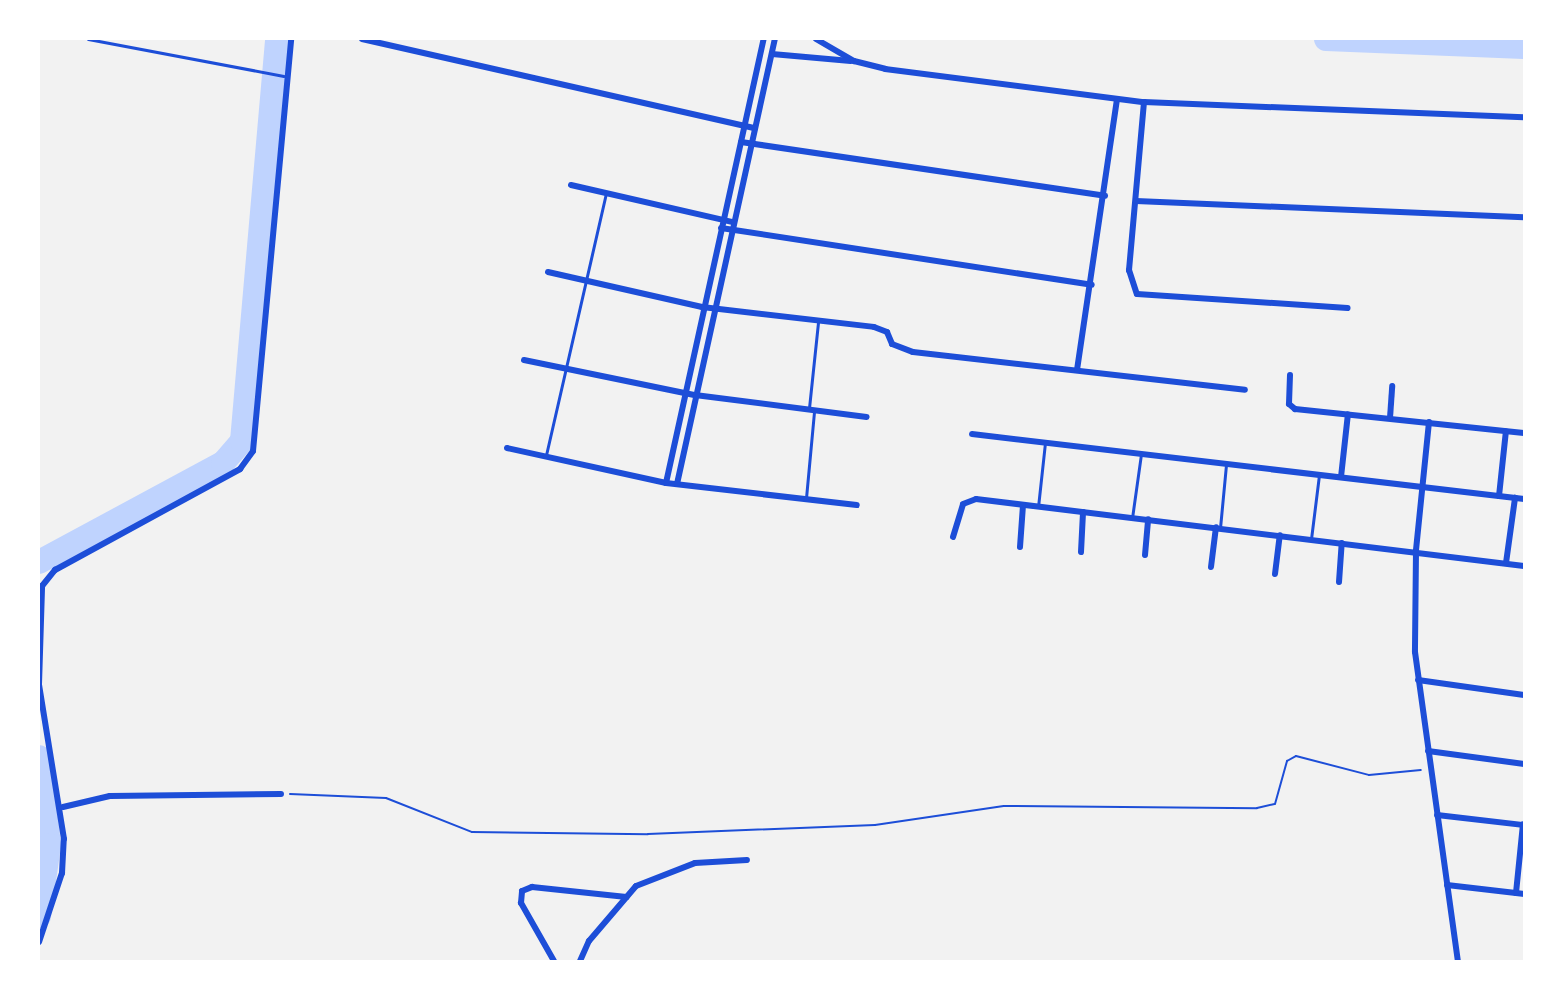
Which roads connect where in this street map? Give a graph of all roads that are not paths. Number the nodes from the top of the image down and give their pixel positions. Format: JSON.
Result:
{"nodes":[{"id":1,"x":88,"y":39,"type":"edge"},
{"id":2,"x":291,"y":39,"type":"edge"},
{"id":3,"x":362,"y":39,"type":"edge"},
{"id":4,"x":764,"y":39,"type":"edge"},
{"id":5,"x":775,"y":39,"type":"edge"},
{"id":6,"x":816,"y":39,"type":"edge"},
{"id":7,"x":772,"y":54,"type":"junction"},
{"id":8,"x":854,"y":61,"type":"junction"},
{"id":9,"x":284,"y":76,"type":"junction"},
{"id":10,"x":1117,"y":99,"type":"junction"},
{"id":11,"x":1144,"y":102,"type":"junction"},
{"id":12,"x":1524,"y":117,"type":"edge"},
{"id":13,"x":744,"y":125,"type":"junction"},
{"id":14,"x":755,"y":128,"type":"junction"},
{"id":15,"x":741,"y":142,"type":"junction"},
{"id":16,"x":751,"y":144,"type":"junction"},
{"id":17,"x":571,"y":184,"type":"dead end"},
{"id":18,"x":606,"y":193,"type":"junction"},
{"id":19,"x":1105,"y":196,"type":"junction"},
{"id":20,"x":1136,"y":201,"type":"junction"},
{"id":21,"x":1524,"y":217,"type":"edge"},
{"id":22,"x":723,"y":219,"type":"junction"},
{"id":23,"x":733,"y":222,"type":"junction"},
{"id":24,"x":721,"y":228,"type":"junction"},
{"id":25,"x":732,"y":230,"type":"junction"},
{"id":26,"x":548,"y":272,"type":"dead end"},
{"id":27,"x":585,"y":282,"type":"junction"},
{"id":28,"x":1092,"y":285,"type":"junction"},
{"id":29,"x":702,"y":307,"type":"junction"},
{"id":30,"x":714,"y":308,"type":"junction"},
{"id":31,"x":1348,"y":308,"type":"dead end"},
{"id":32,"x":818,"y":320,"type":"junction"},
{"id":33,"x":524,"y":360,"type":"dead end"},
{"id":34,"x":565,"y":370,"type":"junction"},
{"id":35,"x":1077,"y":370,"type":"junction"},
{"id":36,"x":1290,"y":375,"type":"dead end"},
{"id":37,"x":1392,"y":386,"type":"dead end"},
{"id":38,"x":1245,"y":390,"type":"dead end"},
{"id":39,"x":685,"y":393,"type":"junction"},
{"id":40,"x":695,"y":395,"type":"junction"},
{"id":41,"x":812,"y":410,"type":"junction"},
{"id":42,"x":1348,"y":414,"type":"junction"},
{"id":43,"x":867,"y":417,"type":"dead end"},
{"id":44,"x":1390,"y":418,"type":"junction"},
{"id":45,"x":1429,"y":422,"type":"junction"},
{"id":46,"x":1506,"y":431,"type":"junction"},
{"id":47,"x":1524,"y":433,"type":"edge"},
{"id":48,"x":972,"y":434,"type":"dead end"},
{"id":49,"x":1046,"y":443,"type":"junction"},
{"id":50,"x":507,"y":448,"type":"dead end"},
{"id":51,"x":1141,"y":454,"type":"junction"},
{"id":52,"x":545,"y":457,"type":"junction"},
{"id":53,"x":1226,"y":464,"type":"junction"},
{"id":54,"x":1320,"y":475,"type":"junction"},
{"id":55,"x":1341,"y":477,"type":"junction"},
{"id":56,"x":666,"y":483,"type":"junction"},
{"id":57,"x":677,"y":484,"type":"junction"},
{"id":58,"x":1423,"y":487,"type":"junction"},
{"id":59,"x":1499,"y":496,"type":"junction"},
{"id":60,"x":1515,"y":498,"type":"junction"},
{"id":61,"x":806,"y":499,"type":"junction"},
{"id":62,"x":1524,"y":499,"type":"edge"},
{"id":63,"x":857,"y":504,"type":"dead end"},
{"id":64,"x":1023,"y":505,"type":"junction"},
{"id":65,"x":1038,"y":507,"type":"junction"},
{"id":66,"x":1083,"y":512,"type":"junction"},
{"id":67,"x":1132,"y":518,"type":"junction"},
{"id":68,"x":1148,"y":519,"type":"junction"},
{"id":69,"x":1218,"y":528,"type":"junction"},
{"id":70,"x":1280,"y":535,"type":"junction"},
{"id":71,"x":953,"y":537,"type":"dead end"},
{"id":72,"x":1311,"y":539,"type":"junction"},
{"id":73,"x":1342,"y":543,"type":"junction"},
{"id":74,"x":1020,"y":547,"type":"dead end"},
{"id":75,"x":1416,"y":551,"type":"junction"},
{"id":76,"x":1081,"y":552,"type":"dead end"},
{"id":77,"x":1145,"y":555,"type":"dead end"},
{"id":78,"x":1506,"y":563,"type":"junction"},
{"id":79,"x":1524,"y":566,"type":"edge"},
{"id":80,"x":1211,"y":567,"type":"dead end"},
{"id":81,"x":1275,"y":574,"type":"dead end"},
{"id":82,"x":1338,"y":582,"type":"dead end"},
{"id":83,"x":1418,"y":680,"type":"junction"},
{"id":84,"x":1524,"y":695,"type":"edge"},
{"id":85,"x":1428,"y":751,"type":"junction"},
{"id":86,"x":1524,"y":764,"type":"edge"},
{"id":87,"x":281,"y":794,"type":"road end"},
{"id":88,"x":63,"y":807,"type":"junction"},
{"id":89,"x":1437,"y":814,"type":"junction"},
{"id":90,"x":1523,"y":824,"type":"edge"},
{"id":91,"x":747,"y":860,"type":"dead end"},
{"id":92,"x":1447,"y":885,"type":"junction"},
{"id":93,"x":1516,"y":893,"type":"junction"},
{"id":94,"x":1524,"y":894,"type":"edge"},
{"id":95,"x":626,"y":897,"type":"junction"},
{"id":96,"x":39,"y":942,"type":"edge"},
{"id":97,"x":554,"y":961,"type":"edge"},
{"id":98,"x":580,"y":961,"type":"edge"},
{"id":99,"x":1458,"y":961,"type":"edge"}],
"edges":[{"from":1,"to":9,"type":"lane"},
{"from":2,"to":9,"type":"street"},
{"from":3,"to":13,"type":"street"},
{"from":4,"to":13,"type":"street"},
{"from":5,"to":7,"type":"street"},
{"from":6,"to":8,"type":"street"},
{"from":7,"to":8,"type":"street"},
{"from":7,"to":14,"type":"street"},
{"from":8,"to":10,"type":"street"},
{"from":9,"to":88,"type":"street"},
{"from":10,"to":11,"type":"street"},
{"from":10,"to":19,"type":"street"},
{"from":11,"to":12,"type":"street"},
{"from":11,"to":20,"type":"street"},
{"from":13,"to":14,"type":"street"},
{"from":13,"to":15,"type":"street"},
{"from":14,"to":16,"type":"street"},
{"from":15,"to":16,"type":"street"},
{"from":15,"to":22,"type":"street"},
{"from":16,"to":19,"type":"street"},
{"from":16,"to":23,"type":"street"},
{"from":17,"to":18,"type":"street"},
{"from":18,"to":22,"type":"street"},
{"from":18,"to":27,"type":"lane"},
{"from":19,"to":28,"type":"street"},
{"from":20,"to":21,"type":"street"},
{"from":20,"to":31,"type":"street"},
{"from":22,"to":23,"type":"street"},
{"from":22,"to":24,"type":"street"},
{"from":23,"to":25,"type":"street"},
{"from":24,"to":25,"type":"street"},
{"from":24,"to":29,"type":"street"},
{"from":25,"to":28,"type":"street"},
{"from":25,"to":30,"type":"street"},
{"from":26,"to":27,"type":"street"},
{"from":27,"to":29,"type":"street"},
{"from":27,"to":34,"type":"lane"},
{"from":28,"to":35,"type":"street"},
{"from":29,"to":30,"type":"street"},
{"from":29,"to":39,"type":"street"},
{"from":30,"to":32,"type":"street"},
{"from":30,"to":40,"type":"street"},
{"from":32,"to":35,"type":"street"},
{"from":32,"to":41,"type":"lane"},
{"from":33,"to":34,"type":"street"},
{"from":34,"to":39,"type":"street"},
{"from":34,"to":52,"type":"lane"},
{"from":35,"to":38,"type":"street"},
{"from":36,"to":42,"type":"street"},
{"from":37,"to":44,"type":"street"},
{"from":39,"to":40,"type":"street"},
{"from":39,"to":56,"type":"street"},
{"from":40,"to":41,"type":"street"},
{"from":40,"to":57,"type":"street"},
{"from":41,"to":43,"type":"street"},
{"from":41,"to":61,"type":"lane"},
{"from":42,"to":44,"type":"street"},
{"from":42,"to":55,"type":"street"},
{"from":44,"to":45,"type":"street"},
{"from":45,"to":46,"type":"street"},
{"from":45,"to":58,"type":"street"},
{"from":46,"to":47,"type":"street"},
{"from":46,"to":59,"type":"street"},
{"from":48,"to":49,"type":"street"},
{"from":49,"to":51,"type":"street"},
{"from":49,"to":65,"type":"lane"},
{"from":50,"to":52,"type":"street"},
{"from":51,"to":53,"type":"street"},
{"from":51,"to":67,"type":"lane"},
{"from":52,"to":56,"type":"street"},
{"from":53,"to":54,"type":"street"},
{"from":53,"to":69,"type":"lane"},
{"from":54,"to":55,"type":"street"},
{"from":54,"to":72,"type":"lane"},
{"from":55,"to":58,"type":"street"},
{"from":56,"to":57,"type":"street"},
{"from":57,"to":61,"type":"street"},
{"from":58,"to":59,"type":"street"},
{"from":58,"to":75,"type":"street"},
{"from":59,"to":60,"type":"street"},
{"from":60,"to":62,"type":"street"},
{"from":60,"to":78,"type":"street"},
{"from":61,"to":63,"type":"street"},
{"from":64,"to":65,"type":"street"},
{"from":64,"to":71,"type":"street"},
{"from":64,"to":74,"type":"street"},
{"from":65,"to":66,"type":"street"},
{"from":66,"to":67,"type":"street"},
{"from":66,"to":76,"type":"street"},
{"from":67,"to":68,"type":"street"},
{"from":68,"to":69,"type":"street"},
{"from":68,"to":77,"type":"street"},
{"from":69,"to":70,"type":"street"},
{"from":69,"to":80,"type":"street"},
{"from":70,"to":72,"type":"street"},
{"from":70,"to":81,"type":"street"},
{"from":72,"to":73,"type":"street"},
{"from":73,"to":75,"type":"street"},
{"from":73,"to":82,"type":"street"},
{"from":75,"to":78,"type":"street"},
{"from":75,"to":83,"type":"street"},
{"from":78,"to":79,"type":"street"},
{"from":83,"to":84,"type":"street"},
{"from":83,"to":85,"type":"street"},
{"from":85,"to":86,"type":"street"},
{"from":85,"to":89,"type":"street"},
{"from":87,"to":88,"type":"street"},
{"from":88,"to":96,"type":"street"},
{"from":89,"to":90,"type":"street"},
{"from":89,"to":92,"type":"street"},
{"from":90,"to":93,"type":"street"},
{"from":91,"to":95,"type":"street"},
{"from":92,"to":93,"type":"street"},
{"from":92,"to":99,"type":"street"},
{"from":93,"to":94,"type":"street"},
{"from":95,"to":97,"type":"street"},
{"from":95,"to":98,"type":"street"}]}
